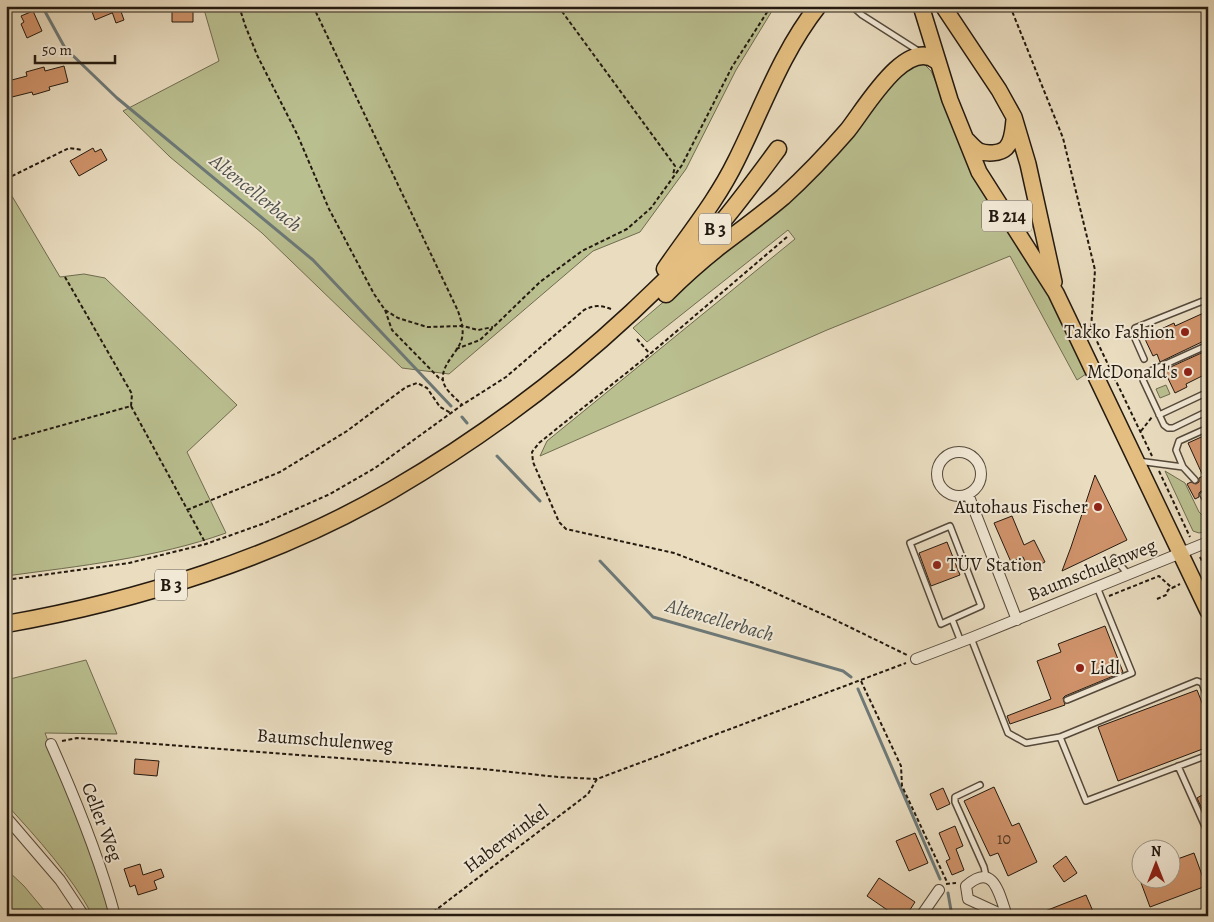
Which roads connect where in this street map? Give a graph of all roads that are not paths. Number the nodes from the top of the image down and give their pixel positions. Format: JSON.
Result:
{"nodes":[{"id":1,"x":818,"y":6,"type":"edge"},
{"id":2,"x":852,"y":6,"type":"edge"},
{"id":3,"x":921,"y":6,"type":"edge"},
{"id":4,"x":943,"y":6,"type":"edge"},
{"id":5,"x":932,"y":58,"type":"junction"},
{"id":6,"x":1014,"y":117,"type":"junction"},
{"id":7,"x":964,"y":137,"type":"junction"},
{"id":8,"x":778,"y":149,"type":"dead end"},
{"id":9,"x":1056,"y":293,"type":"junction"},
{"id":10,"x":1208,"y":299,"type":"edge"},
{"id":11,"x":643,"y":301,"type":"junction"},
{"id":12,"x":604,"y":337,"type":"junction"},
{"id":13,"x":1208,"y":345,"type":"edge"},
{"id":14,"x":1144,"y":358,"type":"dead end"},
{"id":15,"x":1208,"y":392,"type":"edge"},
{"id":16,"x":1208,"y":412,"type":"edge"},
{"id":17,"x":1159,"y":415,"type":"junction"},
{"id":18,"x":1208,"y":428,"type":"edge"},
{"id":19,"x":1136,"y":461,"type":"junction"},
{"id":20,"x":1182,"y":467,"type":"junction"},
{"id":21,"x":1195,"y":480,"type":"dead end"},
{"id":22,"x":968,"y":494,"type":"junction"},
{"id":23,"x":1203,"y":495,"type":"dead end"},
{"id":24,"x":1208,"y":500,"type":"edge"},
{"id":25,"x":1208,"y":542,"type":"edge"},
{"id":26,"x":1180,"y":553,"type":"junction"},
{"id":27,"x":1114,"y":558,"type":"dead end"},
{"id":28,"x":1128,"y":575,"type":"junction"},
{"id":29,"x":1097,"y":587,"type":"junction"},
{"id":30,"x":1208,"y":612,"type":"edge"},
{"id":31,"x":952,"y":619,"type":"junction"},
{"id":32,"x":1017,"y":620,"type":"junction"},
{"id":33,"x":6,"y":624,"type":"edge"},
{"id":34,"x":971,"y":638,"type":"junction"},
{"id":35,"x":961,"y":642,"type":"junction"},
{"id":36,"x":916,"y":659,"type":"road end"},
{"id":37,"x":1208,"y":699,"type":"edge"},
{"id":38,"x":1067,"y":700,"type":"dead end"},
{"id":39,"x":1060,"y":737,"type":"junction"},
{"id":40,"x":50,"y":744,"type":"road end"},
{"id":41,"x":1208,"y":755,"type":"edge"},
{"id":42,"x":1178,"y":766,"type":"junction"},
{"id":43,"x":980,"y":785,"type":"dead end"},
{"id":44,"x":6,"y":817,"type":"edge"},
{"id":45,"x":1208,"y":833,"type":"edge"},
{"id":46,"x":986,"y":876,"type":"junction"},
{"id":47,"x":944,"y":887,"type":"road end"},
{"id":48,"x":84,"y":916,"type":"edge"},
{"id":49,"x":116,"y":916,"type":"edge"},
{"id":50,"x":921,"y":916,"type":"edge"},
{"id":51,"x":1006,"y":916,"type":"edge"}],
"edges":[{"from":1,"to":11,"type":"highway"},
{"from":2,"to":5,"type":"lane"},
{"from":3,"to":5,"type":"main road","number":"B 214"},
{"from":4,"to":6,"type":"main road","number":"B 214"},
{"from":5,"to":7,"type":"main road","number":"B 214"},
{"from":5,"to":12,"type":"highway"},
{"from":6,"to":7,"type":"main road"},
{"from":6,"to":9,"type":"main road","number":"B 214"},
{"from":7,"to":9,"type":"main road","number":"B 214"},
{"from":8,"to":11,"type":"highway","number":"B 3"},
{"from":9,"to":19,"type":"main road","number":"B 214"},
{"from":10,"to":14,"type":"lane"},
{"from":11,"to":12,"type":"highway","number":"B 3"},
{"from":12,"to":33,"type":"highway","number":"B 3"},
{"from":13,"to":17,"type":"lane"},
{"from":15,"to":17,"type":"lane"},
{"from":16,"to":17,"type":"lane"},
{"from":18,"to":20,"type":"lane"},
{"from":19,"to":20,"type":"lane"},
{"from":19,"to":26,"type":"main road","number":"B 214"},
{"from":20,"to":21,"type":"lane"},
{"from":22,"to":22,"type":"street"},
{"from":22,"to":32,"type":"street","name":"Baumschulenweg"},
{"from":23,"to":24,"type":"lane"},
{"from":25,"to":26,"type":"street","name":"Baumschulenweg"},
{"from":26,"to":28,"type":"street","name":"Baumschulenweg"},
{"from":26,"to":30,"type":"main road","number":"B 214"},
{"from":27,"to":28,"type":"lane"},
{"from":28,"to":29,"type":"street","name":"Baumschulenweg"},
{"from":29,"to":32,"type":"street","name":"Baumschulenweg"},
{"from":29,"to":38,"type":"lane"},
{"from":31,"to":31,"type":"lane"},
{"from":31,"to":35,"type":"lane"},
{"from":32,"to":34,"type":"street","name":"Baumschulenweg"},
{"from":34,"to":35,"type":"street","name":"Baumschulenweg"},
{"from":34,"to":39,"type":"lane"},
{"from":35,"to":36,"type":"street","name":"Baumschulenweg"},
{"from":37,"to":39,"type":"lane"},
{"from":39,"to":42,"type":"lane"},
{"from":40,"to":49,"type":"street","name":"Celler Weg"},
{"from":41,"to":42,"type":"lane"},
{"from":42,"to":45,"type":"lane"},
{"from":43,"to":46,"type":"lane"},
{"from":44,"to":48,"type":"street"},
{"from":46,"to":51,"type":"street"},
{"from":46,"to":51,"type":"street"},
{"from":47,"to":50,"type":"street"}]}
